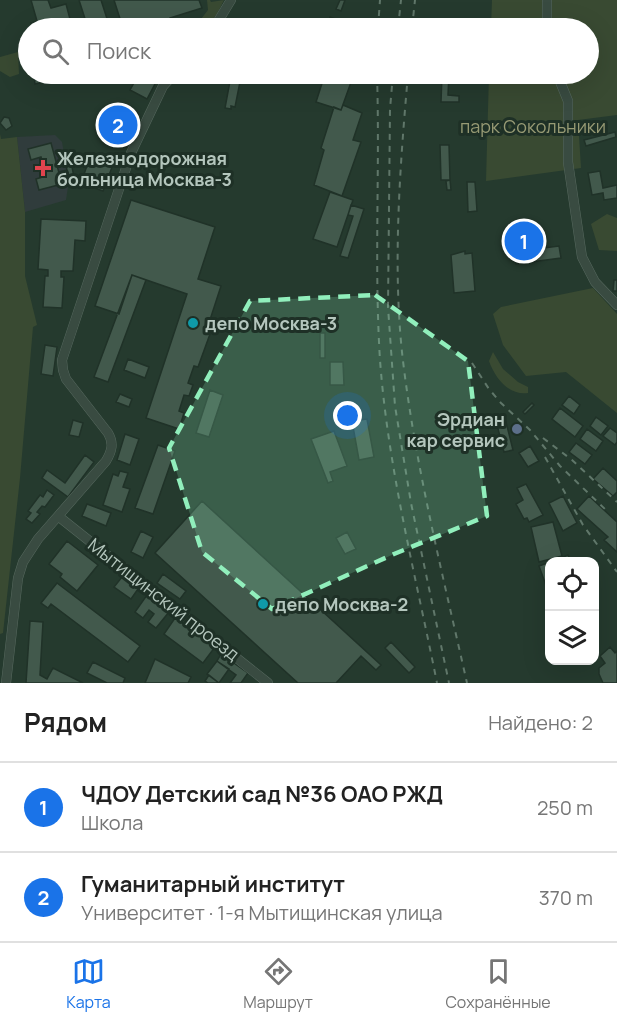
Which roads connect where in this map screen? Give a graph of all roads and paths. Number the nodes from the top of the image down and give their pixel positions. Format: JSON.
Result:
{"nodes":[{"id":1,"x":231,"y":0,"type":"edge"},
{"id":2,"x":547,"y":0,"type":"edge"},
{"id":3,"x":219,"y":18,"type":"edge"},
{"id":4,"x":547,"y":18,"type":"edge"},
{"id":5,"x":165,"y":84,"type":"edge"},
{"id":6,"x":561,"y":84,"type":"edge"},
{"id":7,"x":617,"y":305,"type":"edge"},
{"id":8,"x":58,"y":516,"type":"junction"},
{"id":9,"x":6,"y":683,"type":"edge"},
{"id":10,"x":268,"y":683,"type":"edge"}],
"edges":[{"from":1,"to":3,"type":"street"},
{"from":2,"to":4,"type":"street"},
{"from":5,"to":8,"type":"street"},
{"from":6,"to":7,"type":"street"},
{"from":8,"to":9,"type":"street"},
{"from":8,"to":10,"type":"street","name":"Мытищинский проезд"}]}
